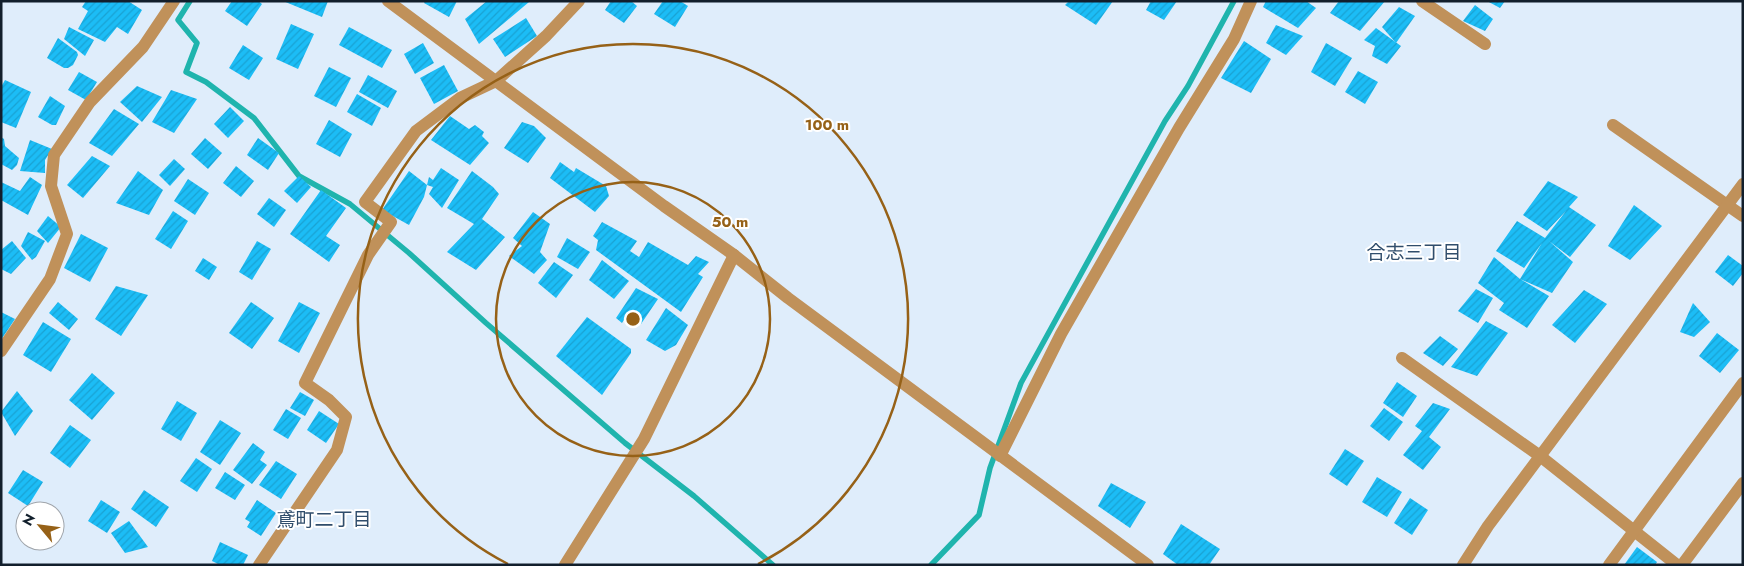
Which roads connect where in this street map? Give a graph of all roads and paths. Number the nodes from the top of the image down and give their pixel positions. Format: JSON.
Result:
{"nodes":[{"id":1,"x":174,"y":1,"type":"edge"},
{"id":2,"x":388,"y":1,"type":"edge"},
{"id":3,"x":579,"y":1,"type":"edge"},
{"id":4,"x":1251,"y":1,"type":"edge"},
{"id":5,"x":1422,"y":1,"type":"edge"},
{"id":6,"x":1485,"y":44,"type":"dead end"},
{"id":7,"x":496,"y":81,"type":"junction"},
{"id":8,"x":1614,"y":125,"type":"dead end"},
{"id":9,"x":1743,"y":184,"type":"edge"},
{"id":10,"x":1728,"y":204,"type":"junction"},
{"id":11,"x":1743,"y":216,"type":"edge"},
{"id":12,"x":734,"y":255,"type":"junction"},
{"id":13,"x":1,"y":351,"type":"edge"},
{"id":14,"x":1402,"y":358,"type":"dead end"},
{"id":15,"x":1743,"y":383,"type":"edge"},
{"id":16,"x":1000,"y":456,"type":"junction"},
{"id":17,"x":1540,"y":456,"type":"junction"},
{"id":18,"x":1743,"y":483,"type":"edge"},
{"id":19,"x":1634,"y":531,"type":"junction"},
{"id":20,"x":259,"y":565,"type":"edge"},
{"id":21,"x":565,"y":565,"type":"edge"},
{"id":22,"x":1148,"y":565,"type":"edge"},
{"id":23,"x":1463,"y":565,"type":"edge"},
{"id":24,"x":1609,"y":565,"type":"edge"},
{"id":25,"x":1677,"y":565,"type":"edge"},
{"id":26,"x":1682,"y":565,"type":"edge"}],
"edges":[{"from":1,"to":13,"type":"street"},
{"from":2,"to":7,"type":"street"},
{"from":3,"to":7,"type":"street"},
{"from":4,"to":16,"type":"street"},
{"from":5,"to":6,"type":"street"},
{"from":7,"to":12,"type":"street"},
{"from":7,"to":20,"type":"street"},
{"from":8,"to":10,"type":"street"},
{"from":9,"to":10,"type":"street"},
{"from":10,"to":11,"type":"street"},
{"from":10,"to":17,"type":"street"},
{"from":12,"to":16,"type":"street"},
{"from":12,"to":21,"type":"street"},
{"from":14,"to":17,"type":"street"},
{"from":15,"to":19,"type":"street"},
{"from":16,"to":22,"type":"street"},
{"from":17,"to":19,"type":"street"},
{"from":17,"to":23,"type":"street"},
{"from":18,"to":26,"type":"street"},
{"from":19,"to":24,"type":"street"},
{"from":19,"to":25,"type":"street"}]}
